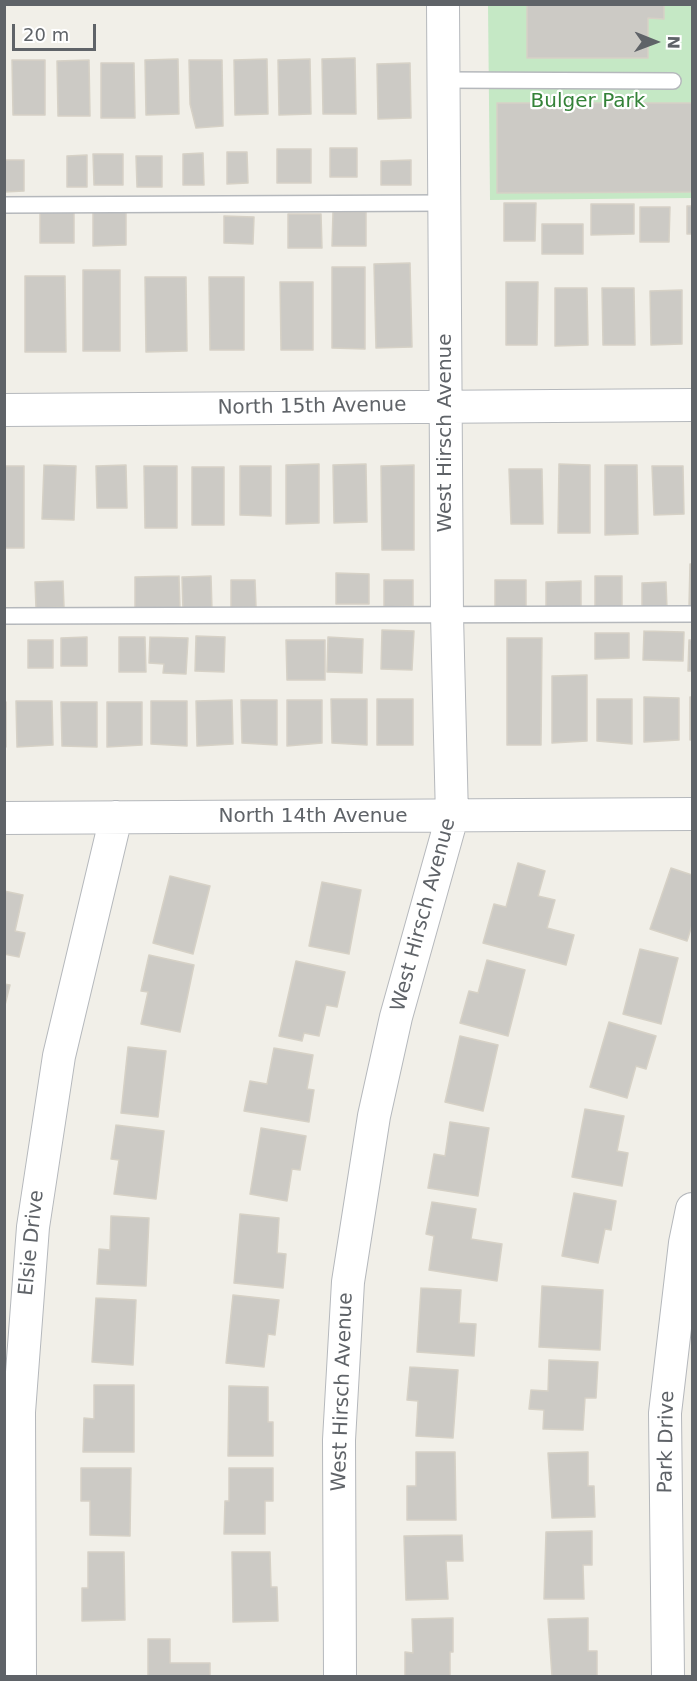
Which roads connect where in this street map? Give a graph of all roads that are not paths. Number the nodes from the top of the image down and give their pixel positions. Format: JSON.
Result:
{"nodes":[{"id":1,"x":443,"y":4,"type":"edge"},
{"id":2,"x":444,"y":81,"type":"junction"},
{"id":3,"x":673,"y":81,"type":"dead end"},
{"id":4,"x":444,"y":203,"type":"junction"},
{"id":5,"x":4,"y":205,"type":"edge"},
{"id":6,"x":693,"y":405,"type":"edge"},
{"id":7,"x":446,"y":406,"type":"junction"},
{"id":8,"x":4,"y":410,"type":"edge"},
{"id":9,"x":693,"y":614,"type":"edge"},
{"id":10,"x":447,"y":615,"type":"junction"},
{"id":11,"x":4,"y":616,"type":"edge"},
{"id":12,"x":693,"y":814,"type":"edge"},
{"id":13,"x":116,"y":817,"type":"junction"},
{"id":14,"x":452,"y":817,"type":"junction"},
{"id":15,"x":4,"y":818,"type":"edge"},
{"id":16,"x":693,"y":1209,"type":"edge"},
{"id":17,"x":20,"y":1677,"type":"edge"},
{"id":18,"x":340,"y":1677,"type":"edge"},
{"id":19,"x":668,"y":1677,"type":"edge"}],
"edges":[{"from":1,"to":2,"type":"street","name":"West Hirsch Avenue"},
{"from":2,"to":3,"type":"lane"},
{"from":2,"to":4,"type":"street","name":"West Hirsch Avenue"},
{"from":4,"to":5,"type":"lane"},
{"from":4,"to":7,"type":"street","name":"West Hirsch Avenue"},
{"from":6,"to":7,"type":"street","name":"North 15th Avenue"},
{"from":7,"to":8,"type":"street","name":"North 15th Avenue"},
{"from":7,"to":10,"type":"street","name":"West Hirsch Avenue"},
{"from":9,"to":10,"type":"lane"},
{"from":10,"to":11,"type":"lane"},
{"from":10,"to":14,"type":"street","name":"West Hirsch Avenue"},
{"from":12,"to":14,"type":"street","name":"North 14th Avenue"},
{"from":13,"to":14,"type":"street","name":"North 14th Avenue"},
{"from":13,"to":15,"type":"street","name":"North 14th Avenue"},
{"from":13,"to":17,"type":"street","name":"Elsie Drive"},
{"from":14,"to":18,"type":"street","name":"West Hirsch Avenue"},
{"from":16,"to":19,"type":"street","name":"Park Drive"}]}
